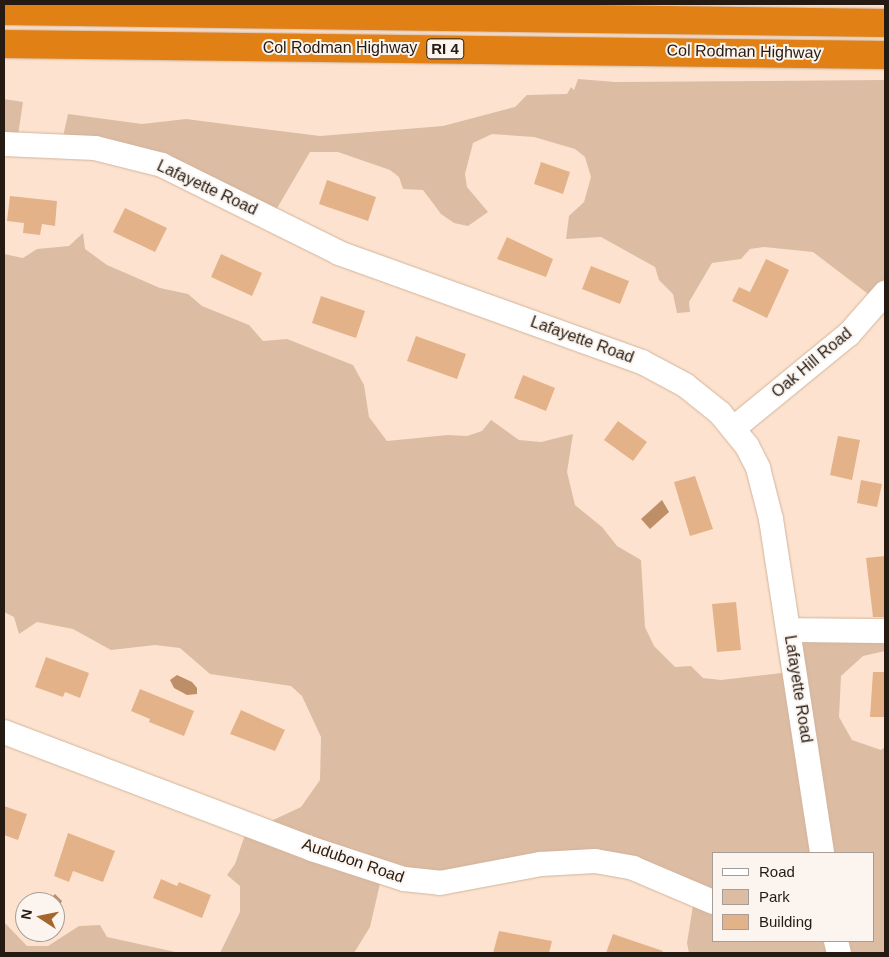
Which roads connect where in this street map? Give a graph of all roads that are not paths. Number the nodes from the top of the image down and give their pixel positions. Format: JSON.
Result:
{"nodes":[{"id":1,"x":4,"y":11,"type":"edge"},
{"id":2,"x":885,"y":23,"type":"edge"},
{"id":3,"x":4,"y":44,"type":"edge"},
{"id":4,"x":885,"y":55,"type":"edge"},
{"id":5,"x":4,"y":144,"type":"edge"},
{"id":6,"x":885,"y":294,"type":"edge"},
{"id":7,"x":734,"y":428,"type":"junction"},
{"id":8,"x":789,"y":630,"type":"junction"},
{"id":9,"x":885,"y":631,"type":"edge"},
{"id":10,"x":4,"y":732,"type":"edge"},
{"id":11,"x":822,"y":852,"type":"edge"},
{"id":12,"x":712,"y":902,"type":"edge"}],
"edges":[{"from":1,"to":2,"type":"highway","name":"Col Rodman Highway","number":"RI 4"},
{"from":3,"to":4,"type":"highway","name":"Col Rodman Highway","number":"RI 4"},
{"from":5,"to":7,"type":"street","name":"Lafayette Road"},
{"from":6,"to":7,"type":"street","name":"Oak Hill Road"},
{"from":7,"to":8,"type":"street","name":"Lafayette Road"},
{"from":8,"to":9,"type":"street"},
{"from":8,"to":11,"type":"street","name":"Lafayette Road"},
{"from":10,"to":12,"type":"street","name":"Audubon Road"}]}
